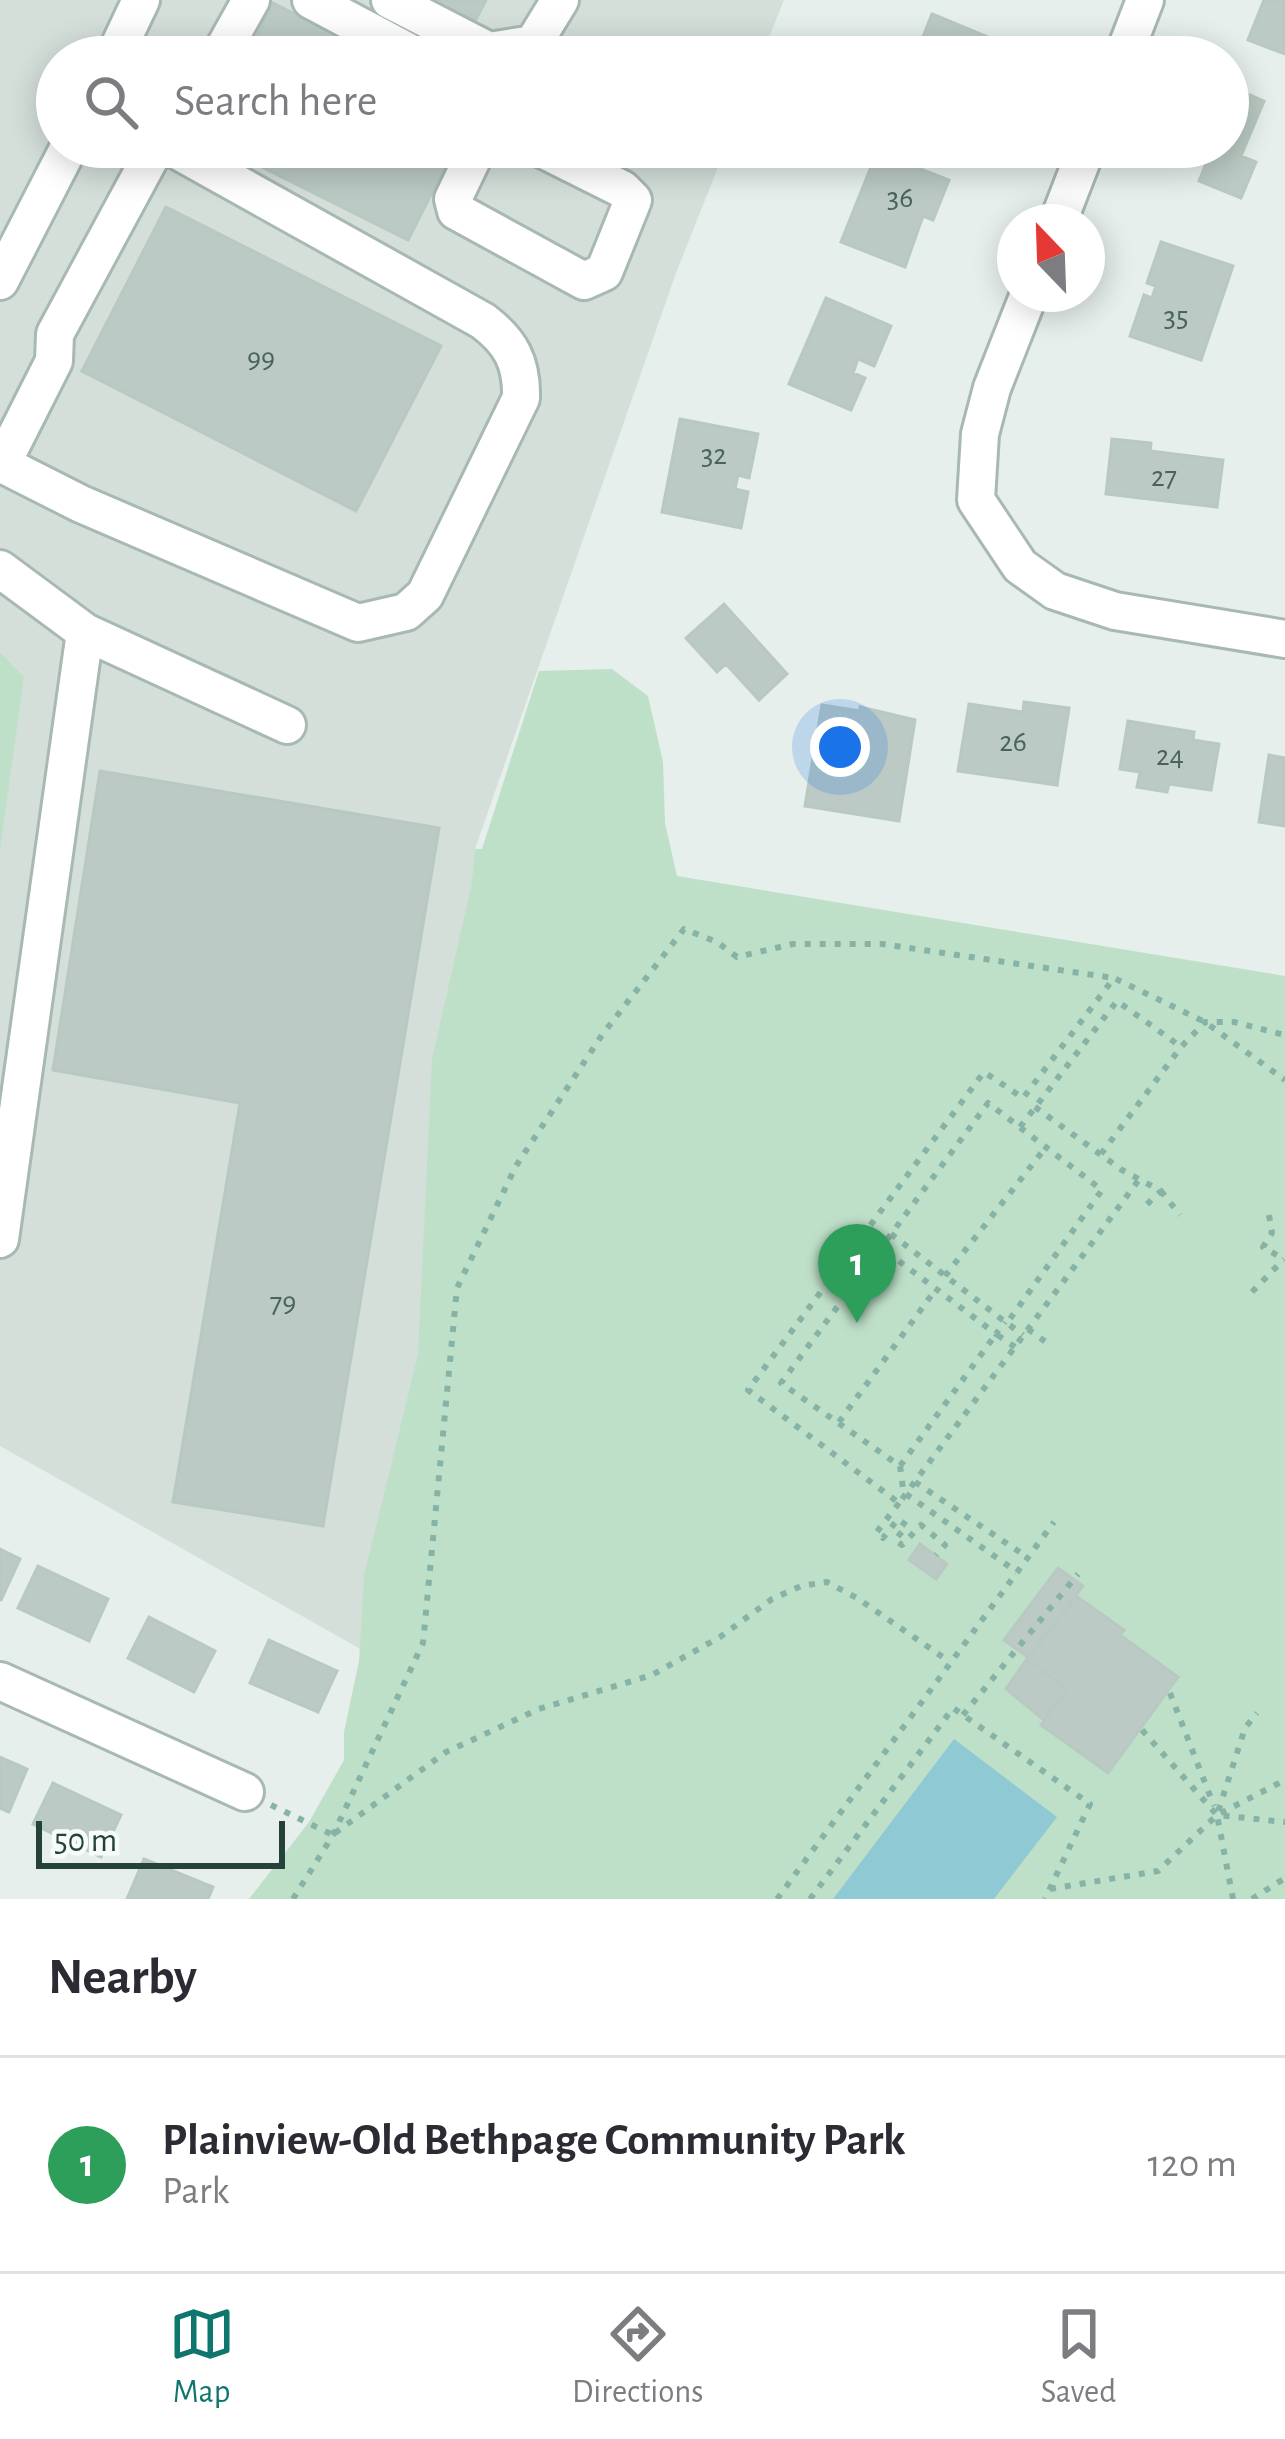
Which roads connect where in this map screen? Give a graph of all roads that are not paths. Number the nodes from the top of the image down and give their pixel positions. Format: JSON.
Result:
{"nodes":[{"id":1,"x":251,"y":0,"type":"edge"},
{"id":2,"x":311,"y":0,"type":"edge"},
{"id":3,"x":390,"y":0,"type":"edge"},
{"id":4,"x":560,"y":0,"type":"edge"},
{"id":5,"x":1145,"y":0,"type":"edge"},
{"id":6,"x":131,"y":3,"type":"edge"},
{"id":7,"x":121,"y":36,"type":"edge"},
{"id":8,"x":231,"y":36,"type":"edge"},
{"id":9,"x":379,"y":36,"type":"edge"},
{"id":10,"x":461,"y":36,"type":"edge"},
{"id":11,"x":537,"y":36,"type":"edge"},
{"id":12,"x":1131,"y":36,"type":"edge"},
{"id":13,"x":58,"y":168,"type":"edge"},
{"id":14,"x":145,"y":168,"type":"edge"},
{"id":15,"x":209,"y":168,"type":"edge"},
{"id":16,"x":468,"y":168,"type":"edge"},
{"id":17,"x":580,"y":168,"type":"edge"},
{"id":18,"x":1079,"y":168,"type":"edge"},
{"id":19,"x":1065,"y":204,"type":"edge"},
{"id":20,"x":0,"y":281,"type":"edge"},
{"id":21,"x":1022,"y":312,"type":"edge"},
{"id":22,"x":1,"y":463,"type":"edge"},
{"id":23,"x":0,"y":569,"type":"edge"},
{"id":24,"x":85,"y":632,"type":"junction"},
{"id":25,"x":1285,"y":639,"type":"edge"},
{"id":26,"x":287,"y":724,"type":"dead end"},
{"id":27,"x":0,"y":1239,"type":"edge"},
{"id":28,"x":0,"y":1681,"type":"edge"},
{"id":29,"x":245,"y":1792,"type":"dead end"}],
"edges":[{"from":1,"to":8,"type":"street"},
{"from":2,"to":9,"type":"street"},
{"from":3,"to":10,"type":"street"},
{"from":4,"to":11,"type":"street"},
{"from":5,"to":12,"type":"street"},
{"from":6,"to":7,"type":"street"},
{"from":13,"to":20,"type":"street"},
{"from":14,"to":22,"type":"street"},
{"from":15,"to":22,"type":"street"},
{"from":16,"to":17,"type":"street"},
{"from":18,"to":19,"type":"street"},
{"from":21,"to":25,"type":"street"},
{"from":23,"to":24,"type":"street"},
{"from":24,"to":26,"type":"street"},
{"from":24,"to":27,"type":"street"},
{"from":28,"to":29,"type":"street"}]}
